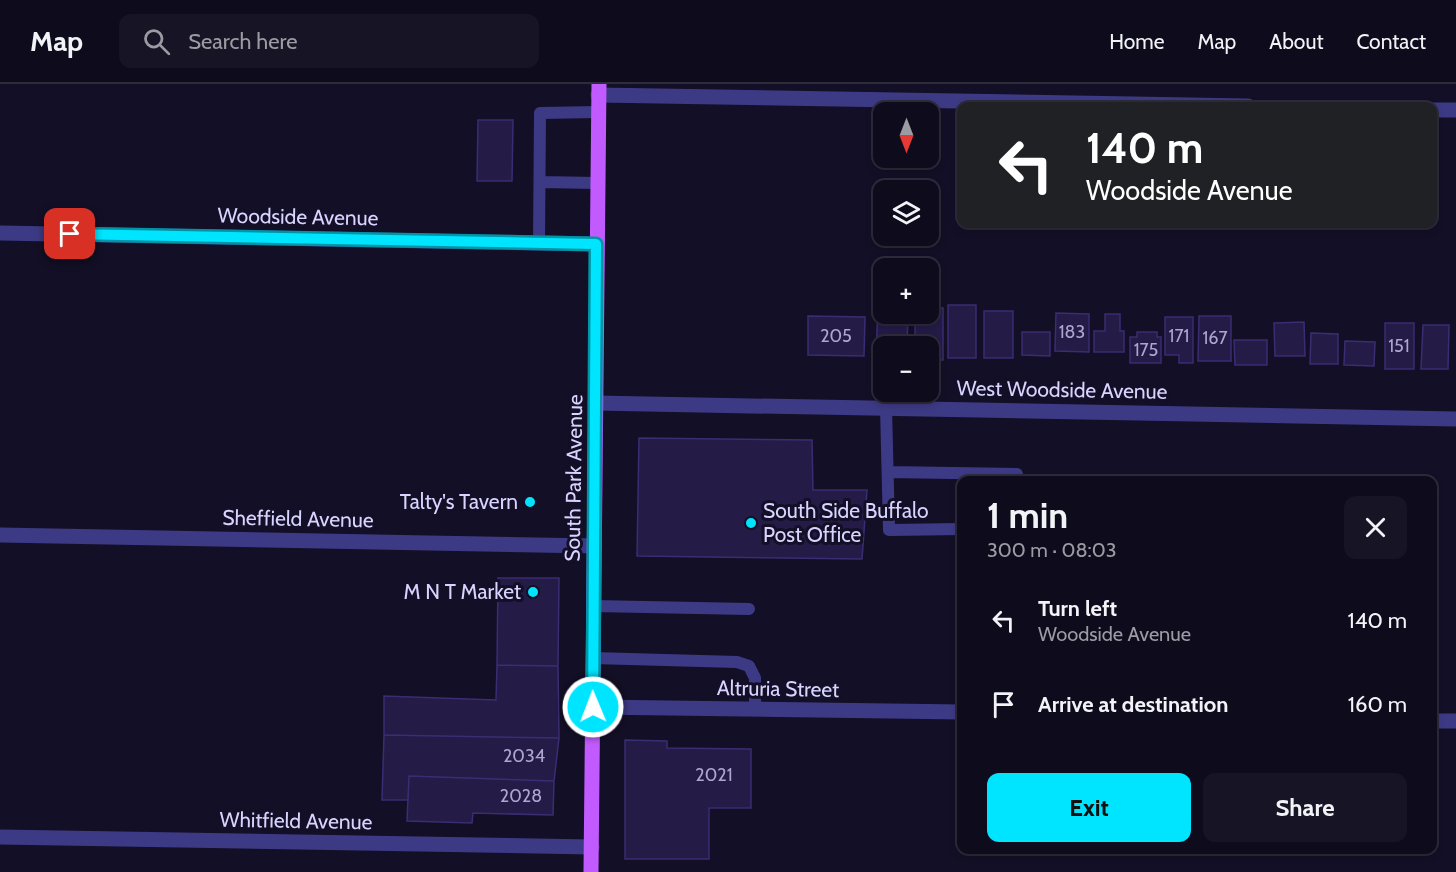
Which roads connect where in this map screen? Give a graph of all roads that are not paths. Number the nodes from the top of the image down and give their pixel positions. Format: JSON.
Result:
{"nodes":[{"id":1,"x":598,"y":89,"type":"edge"},
{"id":2,"x":1095,"y":102,"type":"edge"},
{"id":3,"x":1437,"y":110,"type":"edge"},
{"id":4,"x":1456,"y":110,"type":"edge"},
{"id":5,"x":598,"y":112,"type":"junction"},
{"id":6,"x":540,"y":182,"type":"junction"},
{"id":7,"x":597,"y":183,"type":"junction"},
{"id":8,"x":0,"y":233,"type":"edge"},
{"id":9,"x":539,"y":242,"type":"junction"},
{"id":10,"x":596,"y":244,"type":"junction"},
{"id":11,"x":595,"y":403,"type":"junction"},
{"id":12,"x":886,"y":407,"type":"junction"},
{"id":13,"x":1456,"y":419,"type":"edge"},
{"id":14,"x":888,"y":472,"type":"junction"},
{"id":15,"x":1017,"y":476,"type":"edge"},
{"id":16,"x":957,"y":529,"type":"edge"},
{"id":17,"x":0,"y":535,"type":"edge"},
{"id":18,"x":594,"y":546,"type":"junction"},
{"id":19,"x":593,"y":606,"type":"junction"},
{"id":20,"x":749,"y":609,"type":"dead end"},
{"id":21,"x":593,"y":658,"type":"junction"},
{"id":22,"x":593,"y":707,"type":"junction"},
{"id":23,"x":755,"y":710,"type":"junction"},
{"id":24,"x":957,"y":712,"type":"edge"},
{"id":25,"x":1437,"y":721,"type":"edge"},
{"id":26,"x":1456,"y":721,"type":"edge"},
{"id":27,"x":0,"y":837,"type":"edge"},
{"id":28,"x":591,"y":848,"type":"junction"},
{"id":29,"x":591,"y":872,"type":"edge"}],
"edges":[{"from":1,"to":2,"type":"street"},
{"from":1,"to":5,"type":"main road","name":"South Park Avenue"},
{"from":3,"to":4,"type":"street"},
{"from":5,"to":6,"type":"lane"},
{"from":5,"to":7,"type":"main road","name":"South Park Avenue"},
{"from":6,"to":7,"type":"lane"},
{"from":6,"to":9,"type":"lane"},
{"from":7,"to":10,"type":"main road","name":"South Park Avenue"},
{"from":8,"to":9,"type":"street","name":"Woodside Avenue"},
{"from":9,"to":10,"type":"street","name":"Woodside Avenue"},
{"from":10,"to":11,"type":"main road","name":"South Park Avenue"},
{"from":11,"to":12,"type":"street","name":"West Woodside Avenue"},
{"from":11,"to":18,"type":"main road","name":"South Park Avenue"},
{"from":12,"to":13,"type":"street","name":"West Woodside Avenue"},
{"from":12,"to":14,"type":"lane"},
{"from":14,"to":15,"type":"lane"},
{"from":14,"to":16,"type":"lane"},
{"from":17,"to":18,"type":"street","name":"Sheffield Avenue"},
{"from":18,"to":19,"type":"main road","name":"South Park Avenue"},
{"from":19,"to":20,"type":"lane"},
{"from":19,"to":21,"type":"main road","name":"South Park Avenue"},
{"from":21,"to":22,"type":"main road","name":"South Park Avenue"},
{"from":21,"to":23,"type":"lane"},
{"from":22,"to":23,"type":"street","name":"Altruria Street"},
{"from":22,"to":28,"type":"main road","name":"South Park Avenue"},
{"from":23,"to":24,"type":"street","name":"Altruria Street"},
{"from":25,"to":26,"type":"street"},
{"from":27,"to":28,"type":"street","name":"Whitfield Avenue"},
{"from":28,"to":29,"type":"main road","name":"South Park Avenue"}]}
